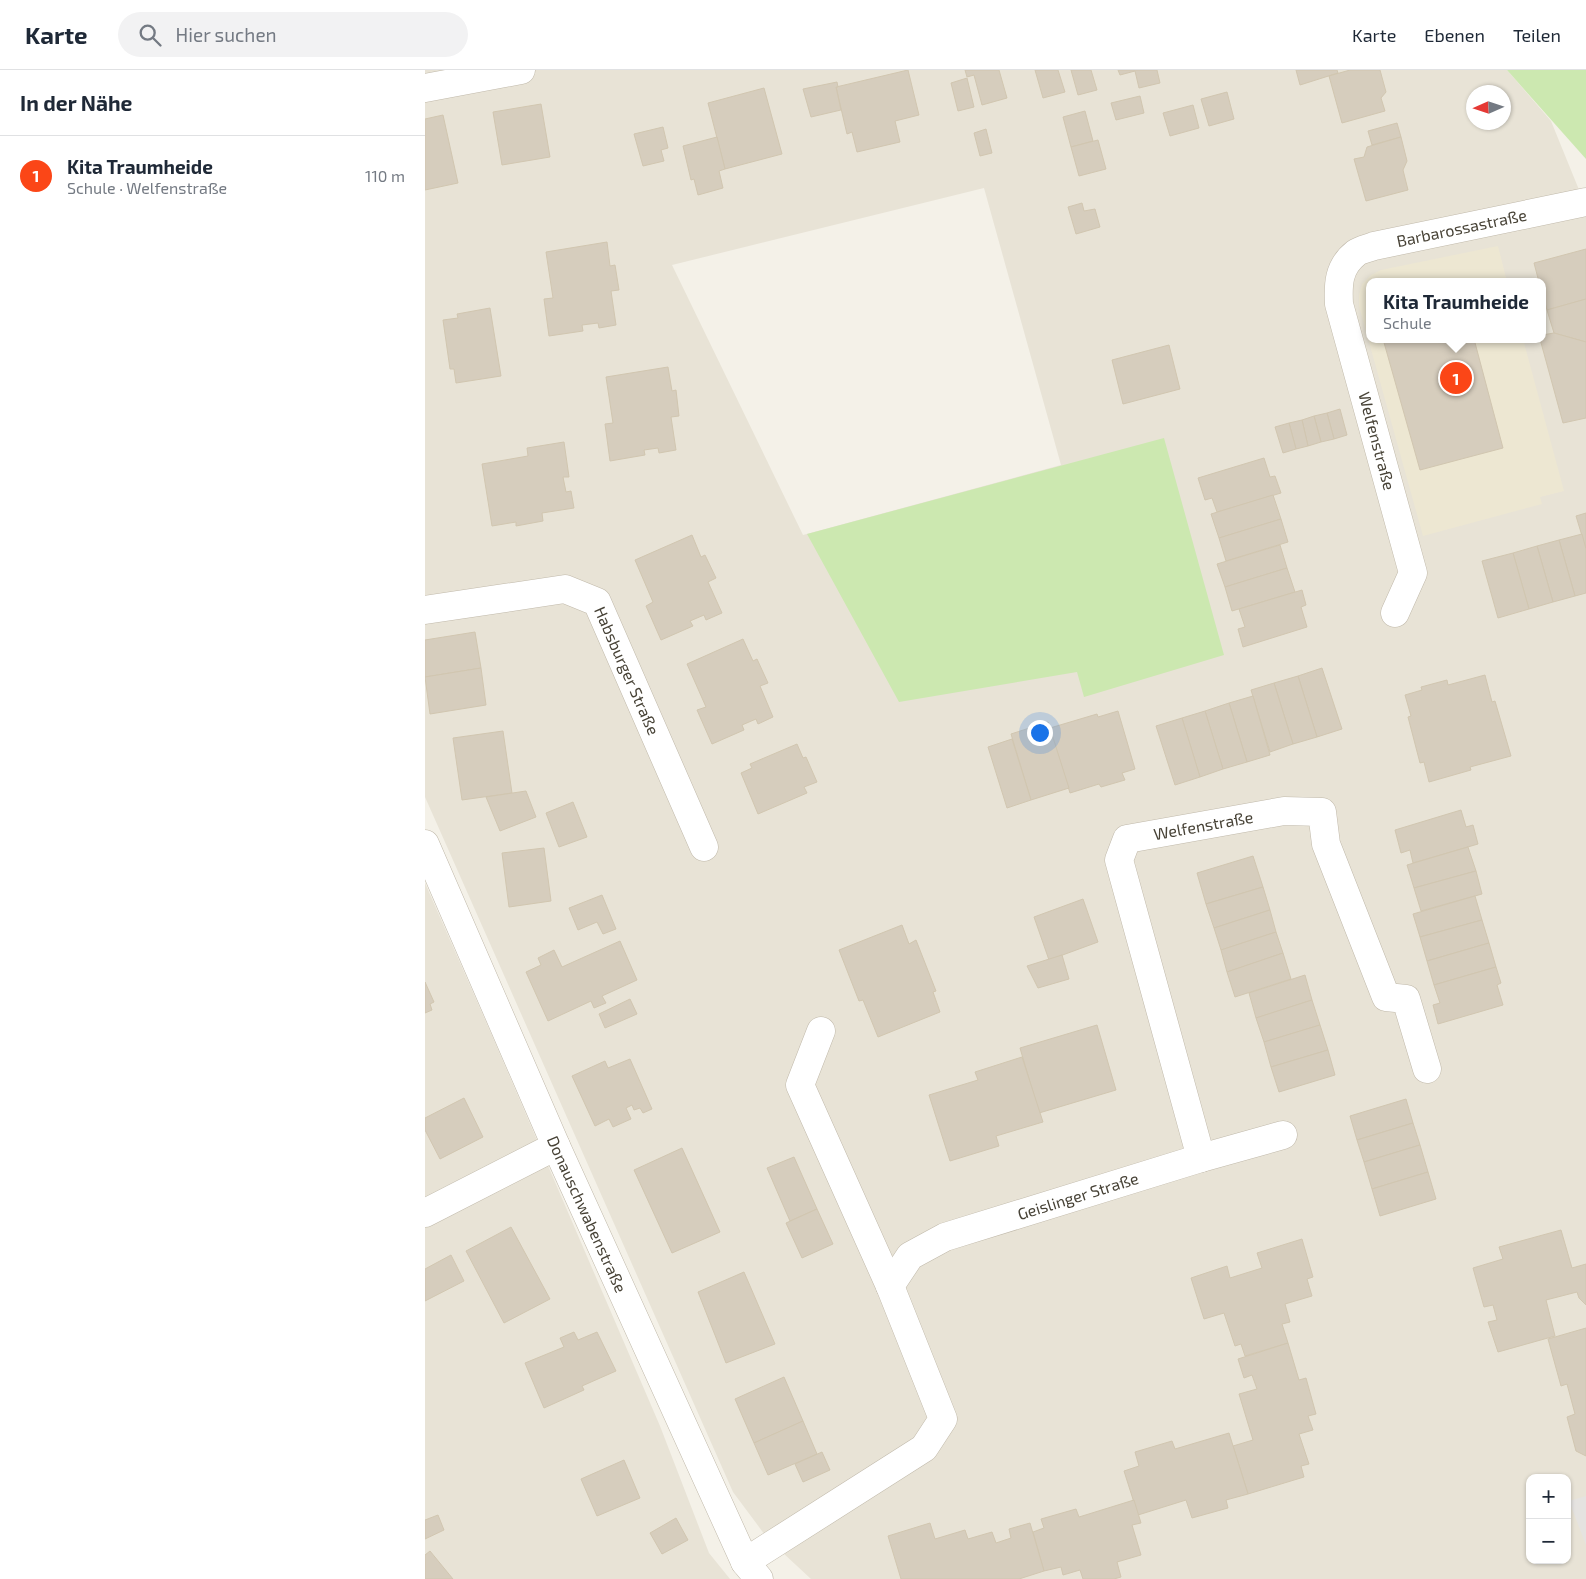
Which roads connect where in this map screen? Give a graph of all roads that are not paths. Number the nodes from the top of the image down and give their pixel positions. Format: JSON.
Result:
{"nodes":[{"id":1,"x":521,"y":70,"type":"edge"},
{"id":2,"x":425,"y":88,"type":"edge"},
{"id":3,"x":1586,"y":202,"type":"edge"},
{"id":4,"x":1343,"y":267,"type":"joint"},
{"id":5,"x":425,"y":610,"type":"edge"},
{"id":6,"x":1395,"y":613,"type":"dead end"},
{"id":7,"x":425,"y":844,"type":"edge"},
{"id":8,"x":704,"y":847,"type":"dead end"},
{"id":9,"x":821,"y":1031,"type":"dead end"},
{"id":10,"x":1427,"y":1069,"type":"dead end"},
{"id":11,"x":1283,"y":1135,"type":"dead end"},
{"id":12,"x":556,"y":1146,"type":"junction"},
{"id":13,"x":1201,"y":1158,"type":"junction"},
{"id":14,"x":425,"y":1213,"type":"edge"},
{"id":15,"x":890,"y":1286,"type":"junction"},
{"id":16,"x":752,"y":1570,"type":"edge"}],
"edges":[{"from":1,"to":2,"type":"street"},
{"from":3,"to":4,"type":"street","name":"Barbarossastraße"},
{"from":4,"to":6,"type":"street","name":"Welfenstraße"},
{"from":5,"to":8,"type":"street","name":"Habsburger Straße"},
{"from":7,"to":12,"type":"street","name":"Donauschwabenstraße"},
{"from":9,"to":15,"type":"street"},
{"from":10,"to":13,"type":"street","name":"Welfenstraße"},
{"from":11,"to":13,"type":"street","name":"Geislinger Straße"},
{"from":12,"to":14,"type":"street"},
{"from":12,"to":16,"type":"street","name":"Donauschwabenstraße"},
{"from":13,"to":15,"type":"street","name":"Geislinger Straße"},
{"from":15,"to":16,"type":"street"}]}
